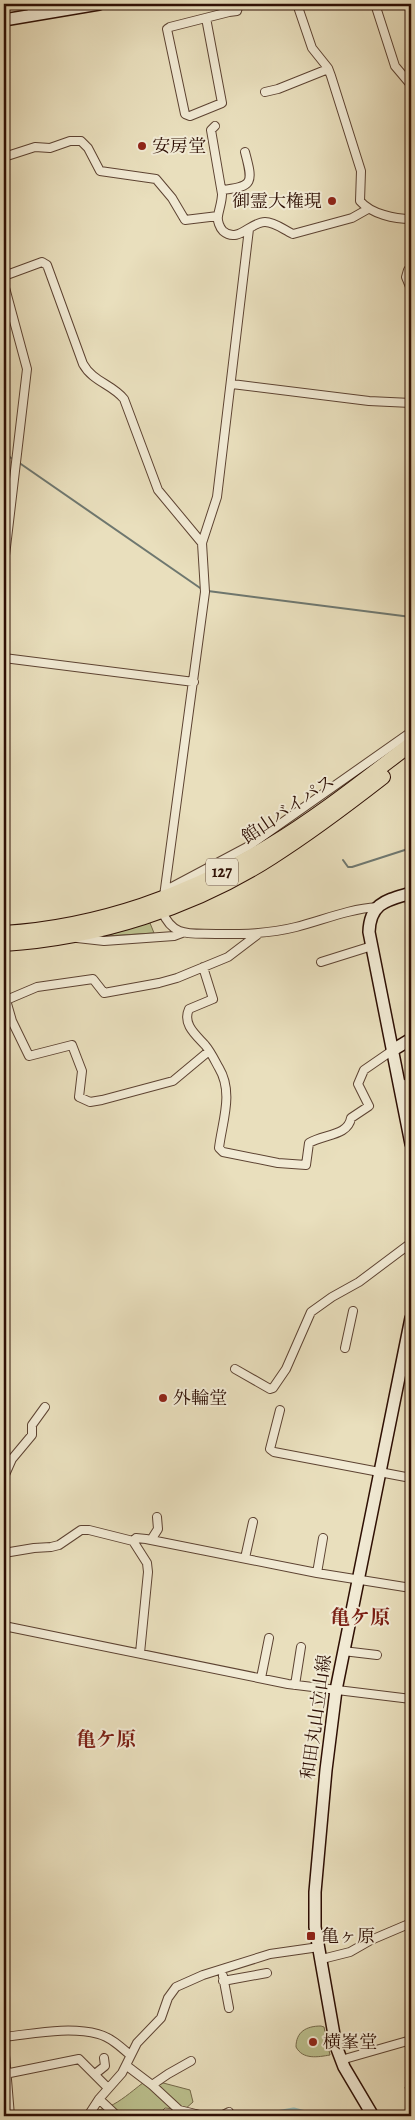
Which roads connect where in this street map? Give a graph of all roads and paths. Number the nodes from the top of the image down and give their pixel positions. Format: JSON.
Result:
{"nodes":[{"id":1,"x":99,"y":4,"type":"edge"},
{"id":2,"x":239,"y":4,"type":"edge"},
{"id":3,"x":297,"y":4,"type":"edge"},
{"id":4,"x":375,"y":4,"type":"edge"},
{"id":5,"x":32,"y":9,"type":"edge"},
{"id":6,"x":206,"y":18,"type":"junction"},
{"id":7,"x":4,"y":20,"type":"edge"},
{"id":8,"x":328,"y":69,"type":"junction"},
{"id":9,"x":411,"y":85,"type":"edge"},
{"id":10,"x":265,"y":92,"type":"dead end"},
{"id":11,"x":215,"y":126,"type":"dead end"},
{"id":12,"x":245,"y":152,"type":"dead end"},
{"id":13,"x":4,"y":157,"type":"edge"},
{"id":14,"x":222,"y":190,"type":"junction"},
{"id":15,"x":368,"y":208,"type":"junction"},
{"id":16,"x":218,"y":216,"type":"junction"},
{"id":17,"x":411,"y":219,"type":"edge"},
{"id":18,"x":249,"y":229,"type":"junction"},
{"id":19,"x":411,"y":269,"type":"edge"},
{"id":20,"x":4,"y":276,"type":"edge"},
{"id":21,"x":4,"y":284,"type":"edge"},
{"id":22,"x":411,"y":289,"type":"edge"},
{"id":23,"x":232,"y":384,"type":"junction"},
{"id":24,"x":411,"y":403,"type":"edge"},
{"id":25,"x":202,"y":543,"type":"junction"},
{"id":26,"x":4,"y":564,"type":"edge"},
{"id":27,"x":4,"y":658,"type":"edge"},
{"id":28,"x":194,"y":682,"type":"junction"},
{"id":29,"x":411,"y":732,"type":"edge"},
{"id":30,"x":411,"y":744,"type":"edge"},
{"id":31,"x":411,"y":756,"type":"edge"},
{"id":32,"x":410,"y":893,"type":"edge"},
{"id":33,"x":164,"y":900,"type":"junction"},
{"id":34,"x":377,"y":907,"type":"junction"},
{"id":35,"x":411,"y":916,"type":"edge"},
{"id":36,"x":4,"y":933,"type":"edge"},
{"id":37,"x":182,"y":933,"type":"junction"},
{"id":38,"x":257,"y":935,"type":"junction"},
{"id":39,"x":64,"y":937,"type":"junction"},
{"id":40,"x":4,"y":944,"type":"edge"},
{"id":41,"x":372,"y":946,"type":"junction"},
{"id":42,"x":321,"y":962,"type":"dead end"},
{"id":43,"x":203,"y":967,"type":"junction"},
{"id":44,"x":5,"y":1000,"type":"edge"},
{"id":45,"x":411,"y":1039,"type":"edge"},
{"id":46,"x":392,"y":1050,"type":"junction"},
{"id":47,"x":209,"y":1051,"type":"junction"},
{"id":48,"x":406,"y":1084,"type":"edge"},
{"id":49,"x":411,"y":1144,"type":"edge"},
{"id":50,"x":411,"y":1243,"type":"edge"},
{"id":51,"x":353,"y":1312,"type":"dead end"},
{"id":52,"x":411,"y":1318,"type":"edge"},
{"id":53,"x":346,"y":1348,"type":"dead end"},
{"id":54,"x":236,"y":1368,"type":"dead end"},
{"id":55,"x":45,"y":1406,"type":"dead end"},
{"id":56,"x":280,"y":1410,"type":"dead end"},
{"id":57,"x":380,"y":1472,"type":"junction"},
{"id":58,"x":4,"y":1477,"type":"edge"},
{"id":59,"x":411,"y":1478,"type":"edge"},
{"id":60,"x":157,"y":1517,"type":"dead end"},
{"id":61,"x":253,"y":1522,"type":"dead end"},
{"id":62,"x":323,"y":1538,"type":"dead end"},
{"id":63,"x":151,"y":1540,"type":"junction"},
{"id":64,"x":133,"y":1541,"type":"junction"},
{"id":65,"x":4,"y":1553,"type":"edge"},
{"id":66,"x":245,"y":1558,"type":"junction"},
{"id":67,"x":317,"y":1572,"type":"junction"},
{"id":68,"x":358,"y":1580,"type":"junction"},
{"id":69,"x":411,"y":1588,"type":"edge"},
{"id":70,"x":4,"y":1626,"type":"edge"},
{"id":71,"x":270,"y":1638,"type":"dead end"},
{"id":72,"x":301,"y":1647,"type":"dead end"},
{"id":73,"x":343,"y":1651,"type":"junction"},
{"id":74,"x":140,"y":1653,"type":"junction"},
{"id":75,"x":377,"y":1655,"type":"dead end"},
{"id":76,"x":261,"y":1678,"type":"junction"},
{"id":77,"x":294,"y":1685,"type":"junction"},
{"id":78,"x":336,"y":1690,"type":"junction"},
{"id":79,"x":411,"y":1699,"type":"edge"},
{"id":80,"x":411,"y":1924,"type":"edge"},
{"id":81,"x":319,"y":1947,"type":"junction"},
{"id":82,"x":322,"y":1959,"type":"junction"},
{"id":83,"x":222,"y":1969,"type":"junction"},
{"id":84,"x":267,"y":1973,"type":"dead end"},
{"id":85,"x":224,"y":1981,"type":"junction"},
{"id":86,"x":229,"y":2008,"type":"dead end"},
{"id":87,"x":4,"y":2037,"type":"edge"},
{"id":88,"x":411,"y":2040,"type":"edge"},
{"id":89,"x":4,"y":2043,"type":"edge"},
{"id":90,"x":130,"y":2055,"type":"junction"},
{"id":91,"x":104,"y":2058,"type":"dead end"},
{"id":92,"x":341,"y":2060,"type":"junction"},
{"id":93,"x":192,"y":2062,"type":"dead end"},
{"id":94,"x":127,"y":2066,"type":"junction"},
{"id":95,"x":5,"y":2074,"type":"junction"},
{"id":96,"x":95,"y":2074,"type":"junction"},
{"id":97,"x":152,"y":2085,"type":"junction"},
{"id":98,"x":108,"y":2088,"type":"junction"},
{"id":99,"x":99,"y":2099,"type":"junction"},
{"id":100,"x":6,"y":2101,"type":"edge"},
{"id":101,"x":229,"y":2112,"type":"dead end"},
{"id":102,"x":10,"y":2116,"type":"edge"},
{"id":103,"x":88,"y":2116,"type":"edge"},
{"id":104,"x":117,"y":2116,"type":"edge"},
{"id":105,"x":204,"y":2116,"type":"edge"},
{"id":106,"x":221,"y":2116,"type":"edge"},
{"id":107,"x":373,"y":2116,"type":"edge"}],
"edges":[{"from":1,"to":5,"type":"main road"},
{"from":2,"to":6,"type":"street"},
{"from":3,"to":8,"type":"street"},
{"from":4,"to":9,"type":"street"},
{"from":5,"to":7,"type":"main road"},
{"from":6,"to":6,"type":"street"},
{"from":8,"to":10,"type":"street"},
{"from":8,"to":15,"type":"street"},
{"from":11,"to":14,"type":"street"},
{"from":12,"to":14,"type":"street"},
{"from":13,"to":16,"type":"street"},
{"from":14,"to":16,"type":"street"},
{"from":15,"to":17,"type":"street"},
{"from":15,"to":18,"type":"street"},
{"from":16,"to":18,"type":"street"},
{"from":18,"to":23,"type":"street"},
{"from":19,"to":22,"type":"street"},
{"from":20,"to":25,"type":"street"},
{"from":21,"to":26,"type":"street"},
{"from":23,"to":24,"type":"street"},
{"from":23,"to":25,"type":"street"},
{"from":25,"to":28,"type":"street"},
{"from":27,"to":28,"type":"street"},
{"from":28,"to":33,"type":"street"},
{"from":29,"to":33,"type":"street"},
{"from":30,"to":33,"type":"highway","name":"館山バイパス","number":"127"},
{"from":31,"to":33,"type":"highway","name":"館山バイパス","number":"127"},
{"from":32,"to":34,"type":"main road"},
{"from":32,"to":35,"type":"street"},
{"from":33,"to":36,"type":"highway","name":"館山バイパス","number":"127"},
{"from":33,"to":37,"type":"street"},
{"from":33,"to":39,"type":"highway","name":"館山バイパス","number":"127"},
{"from":34,"to":38,"type":"street"},
{"from":34,"to":41,"type":"main road"},
{"from":37,"to":38,"type":"street"},
{"from":37,"to":39,"type":"street"},
{"from":38,"to":43,"type":"street"},
{"from":39,"to":40,"type":"highway","name":"館山バイパス","number":"127"},
{"from":41,"to":42,"type":"street"},
{"from":41,"to":46,"type":"main road"},
{"from":43,"to":44,"type":"street"},
{"from":43,"to":47,"type":"street"},
{"from":44,"to":47,"type":"street"},
{"from":45,"to":46,"type":"main road"},
{"from":46,"to":47,"type":"street"},
{"from":46,"to":48,"type":"main road"},
{"from":48,"to":49,"type":"main road"},
{"from":50,"to":54,"type":"street"},
{"from":51,"to":53,"type":"street"},
{"from":52,"to":57,"type":"main road","name":"和田丸山立山線"},
{"from":55,"to":58,"type":"street"},
{"from":56,"to":57,"type":"street"},
{"from":57,"to":59,"type":"street"},
{"from":57,"to":68,"type":"main road","name":"和田丸山立山線"},
{"from":60,"to":63,"type":"street"},
{"from":61,"to":66,"type":"street"},
{"from":62,"to":67,"type":"street"},
{"from":63,"to":64,"type":"street"},
{"from":63,"to":66,"type":"street"},
{"from":64,"to":65,"type":"street"},
{"from":64,"to":74,"type":"street"},
{"from":66,"to":67,"type":"street"},
{"from":67,"to":68,"type":"street"},
{"from":68,"to":69,"type":"street"},
{"from":68,"to":73,"type":"main road","name":"和田丸山立山線"},
{"from":70,"to":74,"type":"street"},
{"from":71,"to":76,"type":"street"},
{"from":72,"to":77,"type":"street"},
{"from":73,"to":75,"type":"street"},
{"from":73,"to":78,"type":"main road","name":"和田丸山立山線"},
{"from":74,"to":76,"type":"street"},
{"from":76,"to":77,"type":"street"},
{"from":77,"to":78,"type":"street"},
{"from":78,"to":79,"type":"street"},
{"from":78,"to":81,"type":"main road","name":"和田丸山立山線"},
{"from":80,"to":82,"type":"street"},
{"from":81,"to":82,"type":"main road","name":"和田丸山立山線"},
{"from":81,"to":83,"type":"street"},
{"from":82,"to":92,"type":"main road","name":"和田丸山立山線"},
{"from":83,"to":85,"type":"street"},
{"from":83,"to":90,"type":"street"},
{"from":84,"to":85,"type":"street"},
{"from":85,"to":86,"type":"street"},
{"from":87,"to":90,"type":"street"},
{"from":88,"to":92,"type":"street"},
{"from":89,"to":95,"type":"street"},
{"from":90,"to":94,"type":"street"},
{"from":91,"to":96,"type":"street"},
{"from":92,"to":107,"type":"main road","name":"和田丸山立山線"},
{"from":93,"to":97,"type":"street"},
{"from":94,"to":97,"type":"street"},
{"from":94,"to":98,"type":"street"},
{"from":95,"to":96,"type":"street"},
{"from":95,"to":100,"type":"street"},
{"from":96,"to":98,"type":"street"},
{"from":97,"to":105,"type":"street"},
{"from":98,"to":99,"type":"street"},
{"from":99,"to":103,"type":"street"},
{"from":99,"to":104,"type":"street"},
{"from":100,"to":102,"type":"street"},
{"from":101,"to":106,"type":"street"}]}
